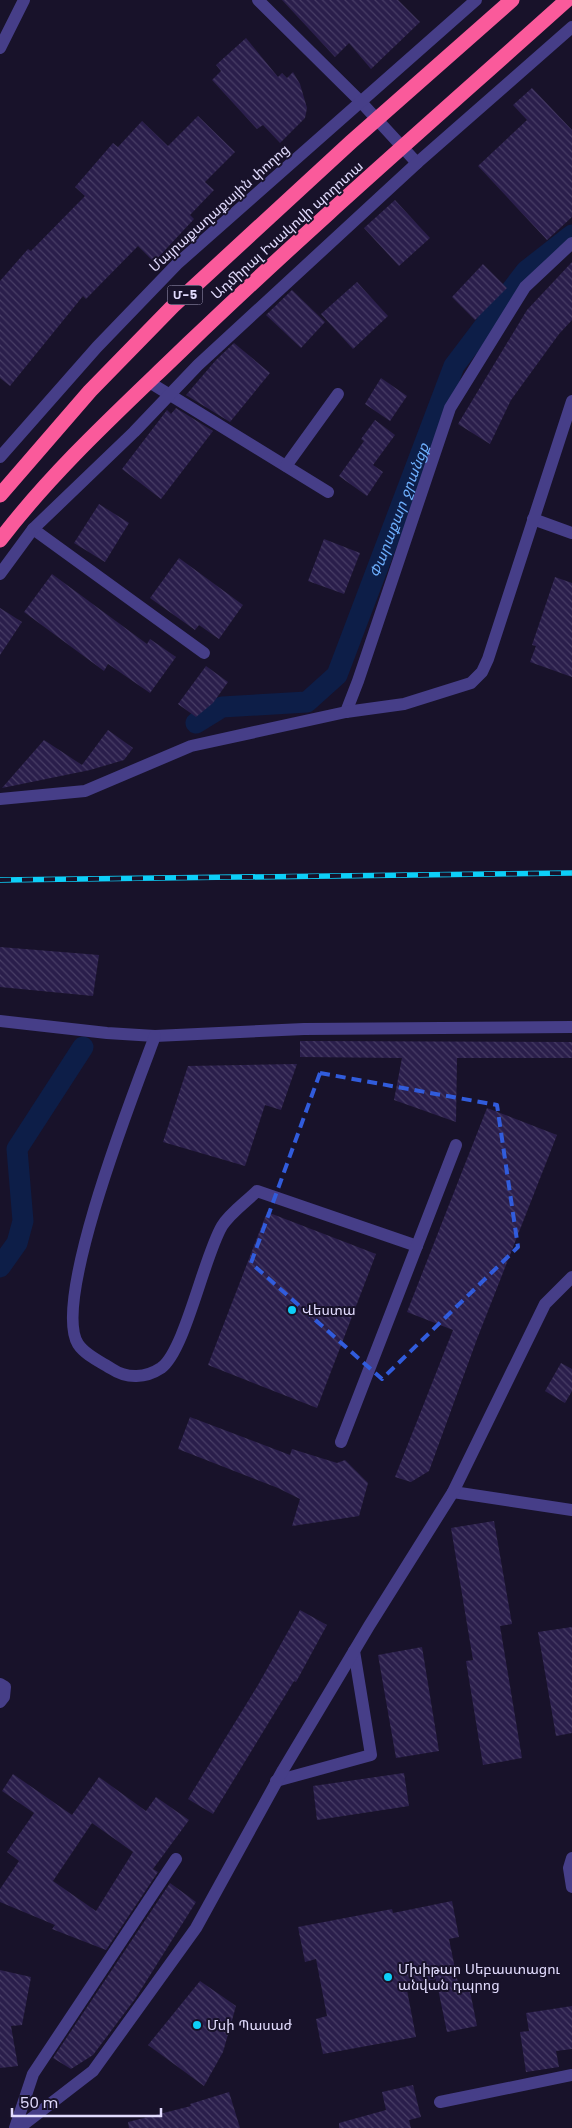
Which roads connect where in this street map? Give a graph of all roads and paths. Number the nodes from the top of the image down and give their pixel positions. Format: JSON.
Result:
{"nodes":[{"id":1,"x":24,"y":0,"type":"edge"},
{"id":2,"x":258,"y":0,"type":"edge"},
{"id":3,"x":476,"y":0,"type":"edge"},
{"id":4,"x":512,"y":0,"type":"edge"},
{"id":5,"x":567,"y":0,"type":"edge"},
{"id":6,"x":572,"y":27,"type":"edge"},
{"id":7,"x":0,"y":48,"type":"edge"},
{"id":8,"x":360,"y":101,"type":"junction"},
{"id":9,"x":377,"y":119,"type":"junction"},
{"id":10,"x":402,"y":147,"type":"junction"},
{"id":11,"x":417,"y":163,"type":"junction"},
{"id":12,"x":572,"y":243,"type":"edge"},
{"id":13,"x":149,"y":382,"type":"junction"},
{"id":14,"x":338,"y":394,"type":"dead end"},
{"id":15,"x":170,"y":395,"type":"junction"},
{"id":16,"x":572,"y":401,"type":"edge"},
{"id":17,"x":0,"y":457,"type":"edge"},
{"id":18,"x":286,"y":466,"type":"junction"},
{"id":19,"x":328,"y":492,"type":"dead end"},
{"id":20,"x":0,"y":495,"type":"edge"},
{"id":21,"x":534,"y":519,"type":"junction"},
{"id":22,"x":33,"y":529,"type":"junction"},
{"id":23,"x":572,"y":533,"type":"edge"},
{"id":24,"x":0,"y":540,"type":"edge"},
{"id":25,"x":0,"y":574,"type":"edge"},
{"id":26,"x":204,"y":653,"type":"dead end"},
{"id":27,"x":346,"y":712,"type":"junction"},
{"id":28,"x":0,"y":799,"type":"edge"},
{"id":29,"x":0,"y":1021,"type":"edge"},
{"id":30,"x":572,"y":1027,"type":"edge"},
{"id":31,"x":155,"y":1036,"type":"junction"},
{"id":32,"x":456,"y":1145,"type":"dead end"},
{"id":33,"x":417,"y":1246,"type":"junction"},
{"id":34,"x":572,"y":1277,"type":"edge"},
{"id":35,"x":341,"y":1442,"type":"dead end"},
{"id":36,"x":453,"y":1492,"type":"junction"},
{"id":37,"x":572,"y":1510,"type":"edge"},
{"id":38,"x":354,"y":1651,"type":"junction"},
{"id":39,"x":0,"y":1684,"type":"edge"},
{"id":40,"x":0,"y":1702,"type":"edge"},
{"id":41,"x":276,"y":1781,"type":"junction"},
{"id":42,"x":572,"y":1858,"type":"edge"},
{"id":43,"x":176,"y":1859,"type":"dead end"},
{"id":44,"x":572,"y":1888,"type":"edge"},
{"id":45,"x":572,"y":2074,"type":"edge"},
{"id":46,"x":440,"y":2102,"type":"dead end"},
{"id":47,"x":15,"y":2128,"type":"edge"},
{"id":48,"x":19,"y":2128,"type":"edge"}],
"edges":[{"from":1,"to":7,"type":"street"},
{"from":2,"to":8,"type":"street"},
{"from":3,"to":8,"type":"street","name":"Մայրաքաղաքային փողոց"},
{"from":4,"to":9,"type":"highway","name":"Ադմիրալ Իսակովի պողոտա","number":"Մ-5"},
{"from":5,"to":10,"type":"highway","name":"Ադմիրալ Իսակովի պողոտա","number":"Մ-5"},
{"from":6,"to":11,"type":"street"},
{"from":8,"to":9,"type":"street"},
{"from":8,"to":17,"type":"street","name":"Մայրաքաղաքային փողոց"},
{"from":9,"to":10,"type":"street"},
{"from":9,"to":20,"type":"highway","name":"Ադմիրալ Իսակովի պողոտա","number":"Մ-5"},
{"from":10,"to":11,"type":"street"},
{"from":10,"to":13,"type":"highway","name":"Ադմիրալ Իսակովի պողոտա","number":"Մ-5"},
{"from":11,"to":15,"type":"street"},
{"from":12,"to":27,"type":"street"},
{"from":13,"to":15,"type":"street"},
{"from":13,"to":24,"type":"highway","name":"Ադմիրալ Իսակովի պողոտա","number":"Մ-5"},
{"from":14,"to":18,"type":"street"},
{"from":15,"to":18,"type":"street"},
{"from":15,"to":22,"type":"street"},
{"from":16,"to":21,"type":"street"},
{"from":18,"to":19,"type":"street"},
{"from":21,"to":23,"type":"street"},
{"from":21,"to":27,"type":"street"},
{"from":22,"to":25,"type":"street"},
{"from":22,"to":26,"type":"street"},
{"from":27,"to":28,"type":"street"},
{"from":29,"to":31,"type":"street"},
{"from":30,"to":31,"type":"street"},
{"from":31,"to":33,"type":"street"},
{"from":32,"to":33,"type":"street"},
{"from":33,"to":35,"type":"street"},
{"from":34,"to":36,"type":"street"},
{"from":36,"to":37,"type":"street"},
{"from":36,"to":38,"type":"street"},
{"from":38,"to":41,"type":"street"},
{"from":38,"to":41,"type":"street"},
{"from":39,"to":40,"type":"street"},
{"from":41,"to":48,"type":"street"},
{"from":42,"to":44,"type":"street"},
{"from":43,"to":47,"type":"street"},
{"from":45,"to":46,"type":"street"}]}
